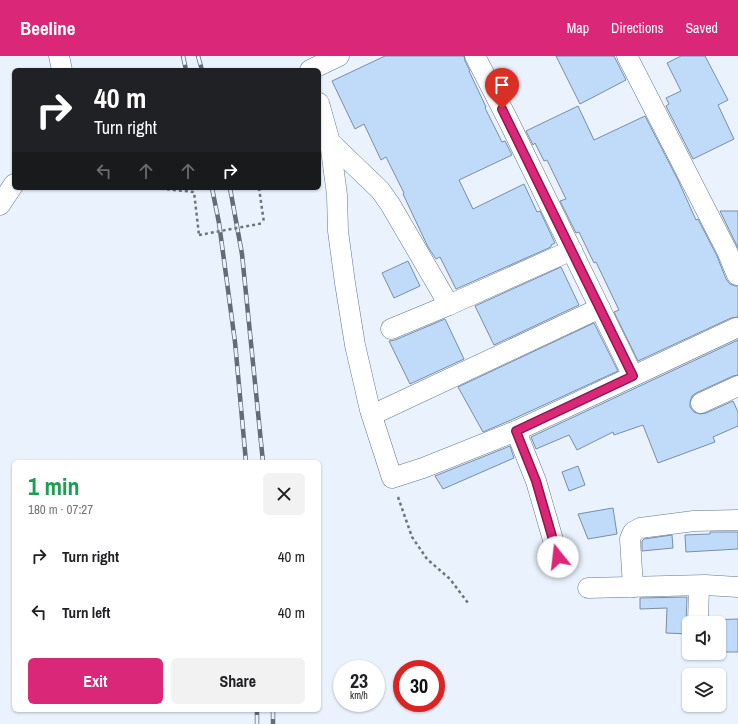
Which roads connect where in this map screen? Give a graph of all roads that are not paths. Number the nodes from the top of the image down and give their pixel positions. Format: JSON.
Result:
{"nodes":[{"id":1,"x":58,"y":56,"type":"edge"},
{"id":2,"x":299,"y":56,"type":"edge"},
{"id":3,"x":339,"y":56,"type":"edge"},
{"id":4,"x":474,"y":56,"type":"edge"},
{"id":5,"x":627,"y":56,"type":"edge"},
{"id":6,"x":61,"y":68,"type":"edge"},
{"id":7,"x":305,"y":68,"type":"edge"},
{"id":8,"x":314,"y":68,"type":"edge"},
{"id":9,"x":321,"y":110,"type":"edge"},
{"id":10,"x":330,"y":142,"type":"junction"},
{"id":11,"x":12,"y":187,"type":"edge"},
{"id":12,"x":0,"y":205,"type":"edge"},
{"id":13,"x":572,"y":250,"type":"junction"},
{"id":14,"x":733,"y":251,"type":"edge"},
{"id":15,"x":737,"y":275,"type":"dead end"},
{"id":16,"x":449,"y":305,"type":"junction"},
{"id":17,"x":600,"y":308,"type":"junction"},
{"id":18,"x":736,"y":328,"type":"dead end"},
{"id":19,"x":391,"y":329,"type":"dead end"},
{"id":20,"x":633,"y":376,"type":"junction"},
{"id":21,"x":738,"y":386,"type":"edge"},
{"id":22,"x":701,"y":403,"type":"dead end"},
{"id":23,"x":372,"y":415,"type":"junction"},
{"id":24,"x":516,"y":431,"type":"junction"},
{"id":25,"x":738,"y":520,"type":"edge"},
{"id":26,"x":558,"y":557,"type":"dead end"},
{"id":27,"x":699,"y":586,"type":"junction"},
{"id":28,"x":633,"y":587,"type":"junction"},
{"id":29,"x":738,"y":587,"type":"edge"},
{"id":30,"x":588,"y":588,"type":"dead end"},
{"id":31,"x":698,"y":616,"type":"edge"}],
"edges":[{"from":1,"to":6,"type":"street"},
{"from":2,"to":7,"type":"street"},
{"from":3,"to":8,"type":"street"},
{"from":4,"to":13,"type":"street"},
{"from":5,"to":14,"type":"street"},
{"from":9,"to":10,"type":"street"},
{"from":10,"to":16,"type":"street"},
{"from":10,"to":23,"type":"street"},
{"from":11,"to":12,"type":"street"},
{"from":13,"to":16,"type":"street"},
{"from":13,"to":17,"type":"street"},
{"from":14,"to":15,"type":"street"},
{"from":16,"to":19,"type":"street"},
{"from":17,"to":20,"type":"street"},
{"from":17,"to":23,"type":"street"},
{"from":18,"to":20,"type":"street"},
{"from":20,"to":24,"type":"street"},
{"from":21,"to":22,"type":"street"},
{"from":23,"to":24,"type":"street"},
{"from":24,"to":26,"type":"street"},
{"from":25,"to":28,"type":"street"},
{"from":27,"to":28,"type":"street"},
{"from":27,"to":29,"type":"street"},
{"from":27,"to":31,"type":"street"},
{"from":28,"to":30,"type":"street"}]}
